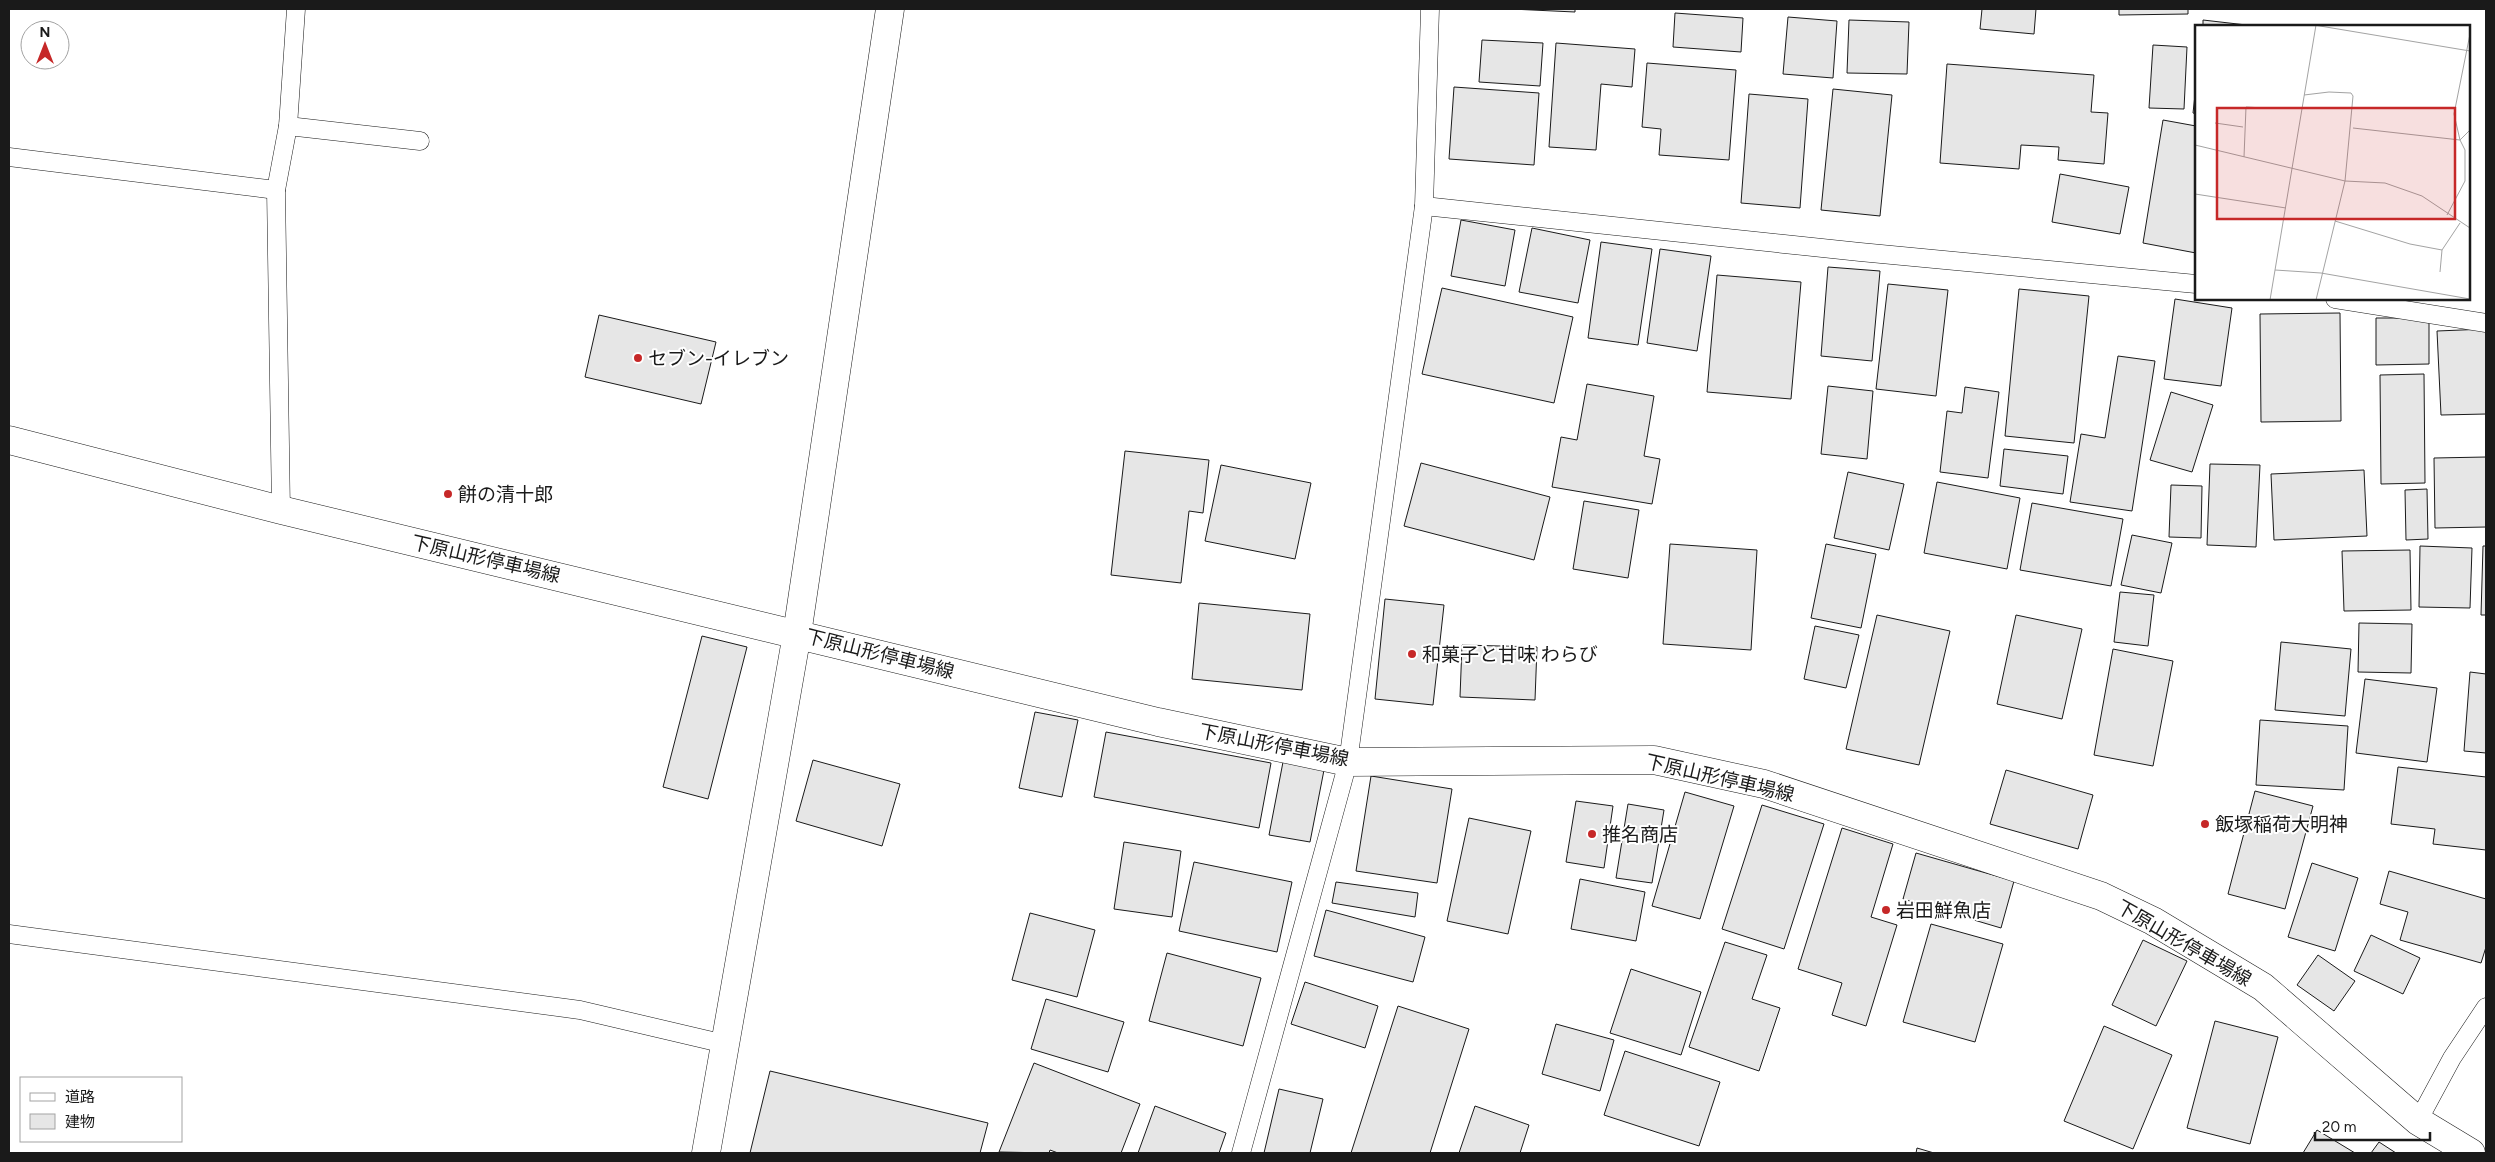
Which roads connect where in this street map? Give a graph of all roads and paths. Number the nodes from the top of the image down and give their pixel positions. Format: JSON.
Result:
{"nodes":[{"id":1,"x":296,"y":9,"type":"edge"},
{"id":2,"x":890,"y":9,"type":"edge"},
{"id":3,"x":1430,"y":9,"type":"edge"},
{"id":4,"x":288,"y":126,"type":"junction"},
{"id":5,"x":420,"y":141,"type":"dead end"},
{"id":6,"x":9,"y":157,"type":"edge"},
{"id":7,"x":276,"y":190,"type":"junction"},
{"id":8,"x":1424,"y":206,"type":"junction"},
{"id":9,"x":2195,"y":284,"type":"edge"},
{"id":10,"x":2341,"y":300,"type":"edge"},
{"id":11,"x":2486,"y":323,"type":"edge"},
{"id":12,"x":9,"y":440,"type":"edge"},
{"id":13,"x":281,"y":510,"type":"junction"},
{"id":14,"x":797,"y":634,"type":"junction"},
{"id":15,"x":1348,"y":762,"type":"junction"},
{"id":16,"x":9,"y":934,"type":"edge"},
{"id":17,"x":2486,"y":1008,"type":"edge"},
{"id":18,"x":725,"y":1044,"type":"junction"},
{"id":19,"x":2418,"y":1121,"type":"junction"},
{"id":20,"x":706,"y":1153,"type":"edge"},
{"id":21,"x":1241,"y":1153,"type":"edge"},
{"id":22,"x":2471,"y":1153,"type":"edge"}],
"edges":[{"from":1,"to":4,"type":"lane"},
{"from":2,"to":14,"type":"main road"},
{"from":3,"to":8,"type":"lane"},
{"from":4,"to":5,"type":"lane"},
{"from":4,"to":7,"type":"lane"},
{"from":6,"to":7,"type":"lane"},
{"from":7,"to":13,"type":"lane"},
{"from":8,"to":9,"type":"lane"},
{"from":8,"to":15,"type":"lane"},
{"from":10,"to":11,"type":"lane"},
{"from":12,"to":13,"type":"main road","name":"下原山形停車場線"},
{"from":13,"to":14,"type":"main road","name":"下原山形停車場線"},
{"from":14,"to":15,"type":"main road","name":"下原山形停車場線"},
{"from":14,"to":18,"type":"main road"},
{"from":15,"to":19,"type":"main road","name":"下原山形停車場線"},
{"from":15,"to":21,"type":"lane"},
{"from":16,"to":18,"type":"lane"},
{"from":17,"to":19,"type":"lane"},
{"from":18,"to":20,"type":"main road"},
{"from":19,"to":22,"type":"main road","name":"下原山形停車場線"}]}
